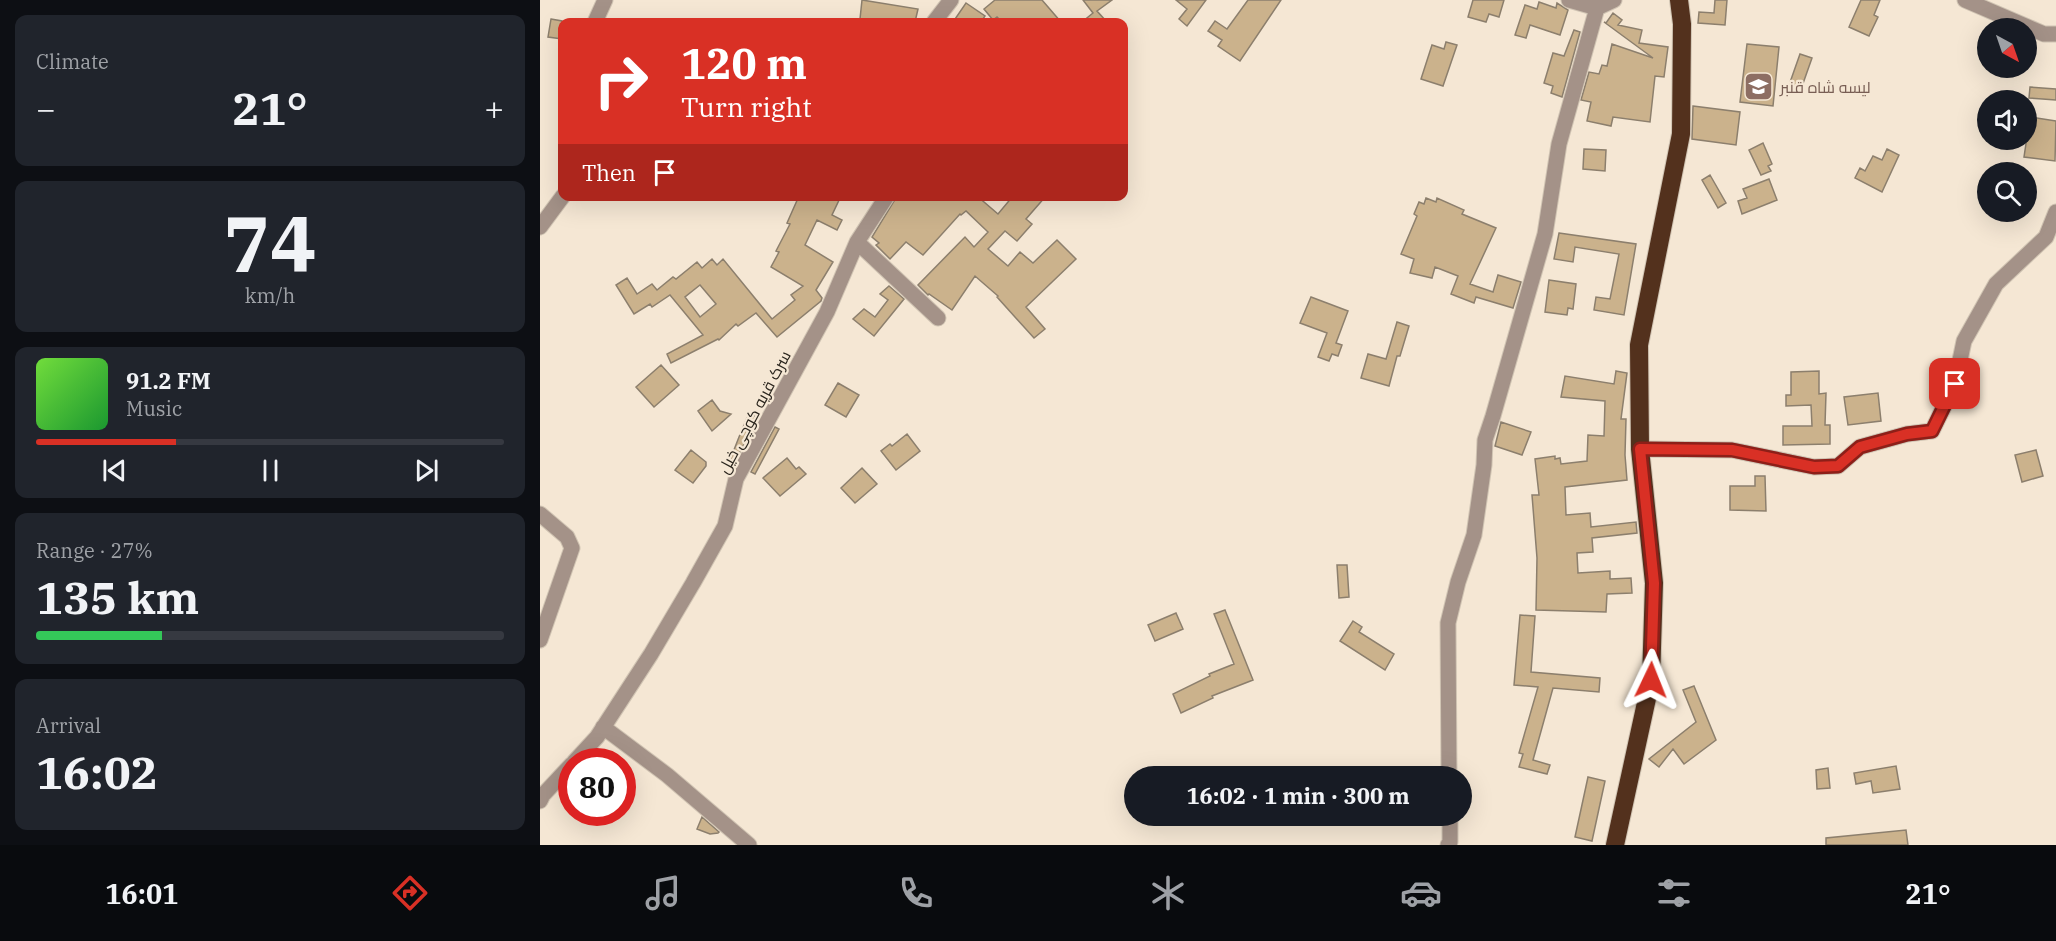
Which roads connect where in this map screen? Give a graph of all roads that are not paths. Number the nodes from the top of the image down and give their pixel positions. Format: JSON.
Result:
{"nodes":[{"id":1,"x":605,"y":0,"type":"edge"},
{"id":2,"x":951,"y":0,"type":"edge"},
{"id":3,"x":1569,"y":0,"type":"edge"},
{"id":4,"x":1614,"y":0,"type":"edge"},
{"id":5,"x":1679,"y":0,"type":"edge"},
{"id":6,"x":1965,"y":0,"type":"edge"},
{"id":7,"x":1597,"y":8,"type":"junction"},
{"id":8,"x":597,"y":18,"type":"edge"},
{"id":9,"x":937,"y":18,"type":"edge"},
{"id":10,"x":2056,"y":34,"type":"edge"},
{"id":11,"x":558,"y":201,"type":"edge"},
{"id":12,"x":884,"y":201,"type":"edge"},
{"id":13,"x":2056,"y":212,"type":"edge"},
{"id":14,"x":540,"y":227,"type":"edge"},
{"id":15,"x":857,"y":242,"type":"junction"},
{"id":16,"x":938,"y":318,"type":"dead end"},
{"id":17,"x":1640,"y":449,"type":"junction"},
{"id":18,"x":540,"y":514,"type":"edge"},
{"id":19,"x":540,"y":640,"type":"edge"},
{"id":20,"x":603,"y":727,"type":"junction"},
{"id":21,"x":587,"y":748,"type":"edge"},
{"id":22,"x":1449,"y":766,"type":"edge"},
{"id":23,"x":558,"y":778,"type":"edge"},
{"id":24,"x":541,"y":795,"type":"edge"},
{"id":25,"x":1449,"y":826,"type":"edge"},
{"id":26,"x":749,"y":845,"type":"edge"},
{"id":27,"x":1448,"y":845,"type":"edge"},
{"id":28,"x":1615,"y":845,"type":"edge"}],
"edges":[{"from":1,"to":8,"type":"street"},
{"from":2,"to":9,"type":"street"},
{"from":3,"to":7,"type":"street"},
{"from":4,"to":7,"type":"street"},
{"from":5,"to":17,"type":"highway"},
{"from":6,"to":10,"type":"street"},
{"from":7,"to":22,"type":"street"},
{"from":11,"to":14,"type":"street"},
{"from":12,"to":15,"type":"street","name":"سرک قریه کوچی خیل"},
{"from":13,"to":17,"type":"street"},
{"from":15,"to":16,"type":"street"},
{"from":15,"to":20,"type":"street","name":"سرک قریه کوچی خیل"},
{"from":17,"to":28,"type":"highway"},
{"from":18,"to":19,"type":"street"},
{"from":20,"to":21,"type":"street","name":"سرک قریه کوچی خیل"},
{"from":20,"to":26,"type":"street"},
{"from":23,"to":24,"type":"street","name":"سرک قریه کوچی خیل"},
{"from":25,"to":27,"type":"street"}]}
